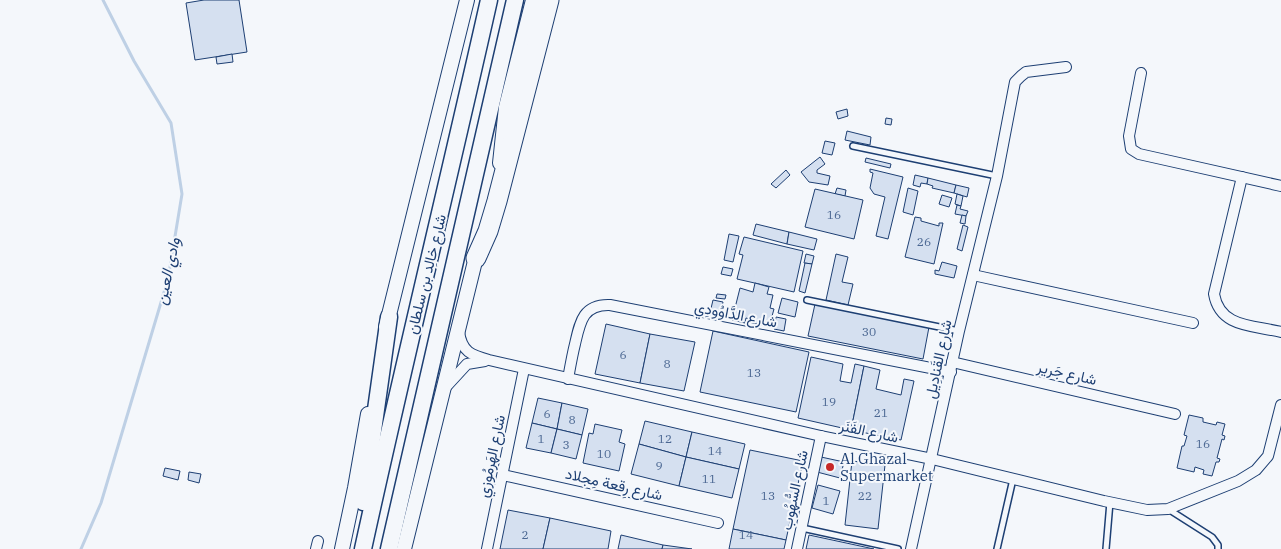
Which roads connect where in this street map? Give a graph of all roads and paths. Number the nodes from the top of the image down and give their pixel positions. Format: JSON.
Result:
{"nodes":[{"id":1,"x":467,"y":0,"type":"edge"},
{"id":2,"x":489,"y":0,"type":"edge"},
{"id":3,"x":515,"y":0,"type":"edge"},
{"id":4,"x":533,"y":0,"type":"edge"},
{"id":5,"x":541,"y":0,"type":"edge"},
{"id":6,"x":549,"y":0,"type":"edge"},
{"id":7,"x":1066,"y":67,"type":"dead end"},
{"id":8,"x":1141,"y":73,"type":"dead end"},
{"id":9,"x":853,"y":146,"type":"dead end"},
{"id":10,"x":500,"y":163,"type":"junction"},
{"id":11,"x":997,"y":176,"type":"junction"},
{"id":12,"x":1242,"y":177,"type":"junction"},
{"id":13,"x":1281,"y":186,"type":"edge"},
{"id":14,"x":476,"y":258,"type":"junction"},
{"id":15,"x":973,"y":275,"type":"junction"},
{"id":16,"x":806,"y":300,"type":"dead end"},
{"id":17,"x":389,"y":316,"type":"junction"},
{"id":18,"x":1193,"y":322,"type":"dead end"},
{"id":19,"x":458,"y":328,"type":"junction"},
{"id":20,"x":959,"y":331,"type":"junction"},
{"id":21,"x":1281,"y":331,"type":"edge"},
{"id":22,"x":489,"y":360,"type":"junction"},
{"id":23,"x":952,"y":367,"type":"junction"},
{"id":24,"x":524,"y":370,"type":"junction"},
{"id":25,"x":568,"y":379,"type":"junction"},
{"id":26,"x":443,"y":390,"type":"junction"},
{"id":27,"x":1281,"y":405,"type":"edge"},
{"id":28,"x":1175,"y":414,"type":"dead end"},
{"id":29,"x":820,"y":436,"type":"junction"},
{"id":30,"x":932,"y":459,"type":"junction"},
{"id":31,"x":503,"y":475,"type":"junction"},
{"id":32,"x":1013,"y":478,"type":"junction"},
{"id":33,"x":1110,"y":502,"type":"junction"},
{"id":34,"x":1168,"y":509,"type":"junction"},
{"id":35,"x":718,"y":522,"type":"dead end"},
{"id":36,"x":802,"y":528,"type":"junction"},
{"id":37,"x":342,"y":549,"type":"edge"},
{"id":38,"x":355,"y":549,"type":"edge"},
{"id":39,"x":363,"y":549,"type":"edge"},
{"id":40,"x":389,"y":549,"type":"edge"},
{"id":41,"x":404,"y":549,"type":"edge"},
{"id":42,"x":487,"y":549,"type":"edge"},
{"id":43,"x":797,"y":549,"type":"edge"},
{"id":44,"x":898,"y":549,"type":"edge"},
{"id":45,"x":911,"y":549,"type":"edge"},
{"id":46,"x":997,"y":549,"type":"edge"},
{"id":47,"x":1106,"y":549,"type":"edge"},
{"id":48,"x":1218,"y":549,"type":"edge"}],
"edges":[{"from":1,"to":17,"type":"main road"},
{"from":2,"to":39,"type":"main road","name":"شارع خالِد بن سلطان"},
{"from":3,"to":40,"type":"main road","name":"شارع خالِد بن سلطان"},
{"from":4,"to":10,"type":"main road"},
{"from":5,"to":10,"type":"main road"},
{"from":6,"to":14,"type":"highway"},
{"from":7,"to":11,"type":"street","name":"شارع القَنادِيل"},
{"from":8,"to":12,"type":"street"},
{"from":9,"to":11,"type":"lane"},
{"from":10,"to":14,"type":"main road"},
{"from":11,"to":15,"type":"street","name":"شارع القَنادِيل"},
{"from":12,"to":13,"type":"street"},
{"from":12,"to":21,"type":"street"},
{"from":14,"to":19,"type":"main road"},
{"from":15,"to":18,"type":"street"},
{"from":15,"to":20,"type":"street","name":"شارع القَنادِيل"},
{"from":16,"to":20,"type":"lane"},
{"from":17,"to":37,"type":"main road"},
{"from":17,"to":38,"type":"main road"},
{"from":19,"to":22,"type":"street","name":"شارع الفَنَر"},
{"from":19,"to":26,"type":"main road"},
{"from":20,"to":23,"type":"street","name":"شارع القَنادِيل"},
{"from":22,"to":24,"type":"street","name":"شارع الفَنَر"},
{"from":22,"to":26,"type":"street","name":"شارع الفَنَر"},
{"from":23,"to":25,"type":"street","name":"شارع الدَّاوُودِي"},
{"from":23,"to":28,"type":"street","name":"شارع جَرير"},
{"from":23,"to":30,"type":"street","name":"شارع القَنادِيل"},
{"from":24,"to":25,"type":"street","name":"شارع الفَنَر"},
{"from":24,"to":31,"type":"street","name":"شارع الهَرمُوزي"},
{"from":25,"to":29,"type":"street","name":"شارع الفَنَر"},
{"from":26,"to":41,"type":"main road"},
{"from":27,"to":34,"type":"street","name":"شارع الفَنَر"},
{"from":29,"to":30,"type":"street","name":"شارع الفَنَر"},
{"from":29,"to":36,"type":"street","name":"شارع السُّهُوب"},
{"from":30,"to":32,"type":"street","name":"شارع الفَنَر"},
{"from":30,"to":45,"type":"street","name":"شارع القَنادِيل"},
{"from":31,"to":35,"type":"street","name":"شارع رِقعة مِجلاد"},
{"from":31,"to":42,"type":"street","name":"شارع الهَرمُوزي"},
{"from":32,"to":33,"type":"street","name":"شارع الفَنَر"},
{"from":32,"to":46,"type":"lane"},
{"from":33,"to":34,"type":"street","name":"شارع الفَنَر"},
{"from":33,"to":47,"type":"lane"},
{"from":34,"to":48,"type":"lane"},
{"from":36,"to":43,"type":"street","name":"شارع السُّهُوب"},
{"from":36,"to":44,"type":"lane"}]}
